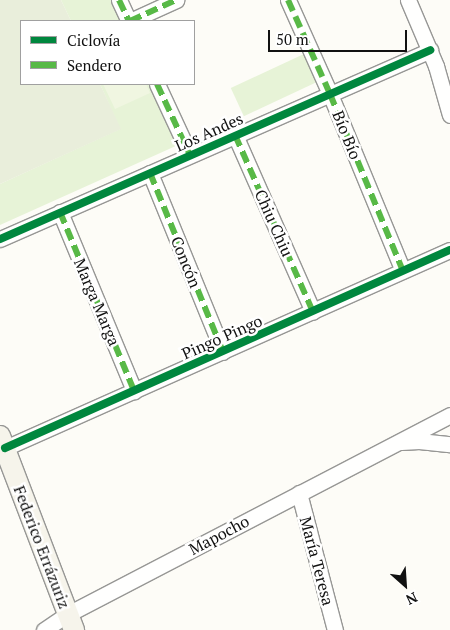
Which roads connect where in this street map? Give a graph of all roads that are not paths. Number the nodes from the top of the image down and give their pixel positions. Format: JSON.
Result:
{"nodes":[{"id":1,"x":119,"y":0,"type":"edge"},
{"id":2,"x":176,"y":0,"type":"edge"},
{"id":3,"x":288,"y":0,"type":"edge"},
{"id":4,"x":408,"y":0,"type":"edge"},
{"id":5,"x":129,"y":20,"type":"edge"},
{"id":6,"x":131,"y":20,"type":"edge"},
{"id":7,"x":430,"y":50,"type":"junction"},
{"id":8,"x":446,"y":82,"type":"edge"},
{"id":9,"x":157,"y":85,"type":"edge"},
{"id":10,"x":330,"y":94,"type":"junction"},
{"id":11,"x":450,"y":115,"type":"edge"},
{"id":12,"x":235,"y":135,"type":"junction"},
{"id":13,"x":190,"y":155,"type":"junction"},
{"id":14,"x":150,"y":173,"type":"junction"},
{"id":15,"x":60,"y":212,"type":"junction"},
{"id":16,"x":0,"y":239,"type":"edge"},
{"id":17,"x":450,"y":250,"type":"edge"},
{"id":18,"x":403,"y":271,"type":"junction"},
{"id":19,"x":313,"y":312,"type":"junction"},
{"id":20,"x":223,"y":352,"type":"junction"},
{"id":21,"x":134,"y":391,"type":"junction"},
{"id":22,"x":450,"y":415,"type":"edge"},
{"id":23,"x":2,"y":442,"type":"edge"},
{"id":24,"x":395,"y":443,"type":"junction"},
{"id":25,"x":450,"y":444,"type":"edge"},
{"id":26,"x":299,"y":493,"type":"junction"},
{"id":27,"x":71,"y":622,"type":"edge"},
{"id":28,"x":44,"y":630,"type":"edge"},
{"id":29,"x":335,"y":630,"type":"edge"}],
"edges":[{"from":1,"to":5,"type":"street"},
{"from":2,"to":6,"type":"street"},
{"from":3,"to":10,"type":"street","name":"Bío Bío"},
{"from":4,"to":7,"type":"street"},
{"from":7,"to":8,"type":"street"},
{"from":7,"to":10,"type":"street","name":"Los Andes"},
{"from":8,"to":11,"type":"street"},
{"from":9,"to":13,"type":"street"},
{"from":10,"to":12,"type":"street","name":"Los Andes"},
{"from":10,"to":18,"type":"street","name":"Bío Bío"},
{"from":12,"to":13,"type":"street","name":"Los Andes"},
{"from":12,"to":19,"type":"street","name":"Chiu Chiu"},
{"from":13,"to":14,"type":"street","name":"Los Andes"},
{"from":14,"to":15,"type":"street","name":"Los Andes"},
{"from":14,"to":20,"type":"street","name":"Concón"},
{"from":15,"to":16,"type":"street","name":"Los Andes"},
{"from":15,"to":21,"type":"street","name":"Marga Marga"},
{"from":17,"to":18,"type":"street","name":"Pingo Pingo"},
{"from":18,"to":19,"type":"street","name":"Pingo Pingo"},
{"from":19,"to":20,"type":"street","name":"Pingo Pingo"},
{"from":20,"to":21,"type":"street","name":"Pingo Pingo"},
{"from":21,"to":23,"type":"street","name":"Pingo Pingo"},
{"from":22,"to":24,"type":"street","name":"Mapocho"},
{"from":23,"to":27,"type":"street","name":"Federico Errázuriz"},
{"from":24,"to":25,"type":"street","name":"Mapocho"},
{"from":24,"to":26,"type":"street","name":"Mapocho"},
{"from":26,"to":27,"type":"street","name":"Mapocho"},
{"from":26,"to":29,"type":"street","name":"María Teresa"},
{"from":27,"to":28,"type":"street","name":"Mapocho"}]}
